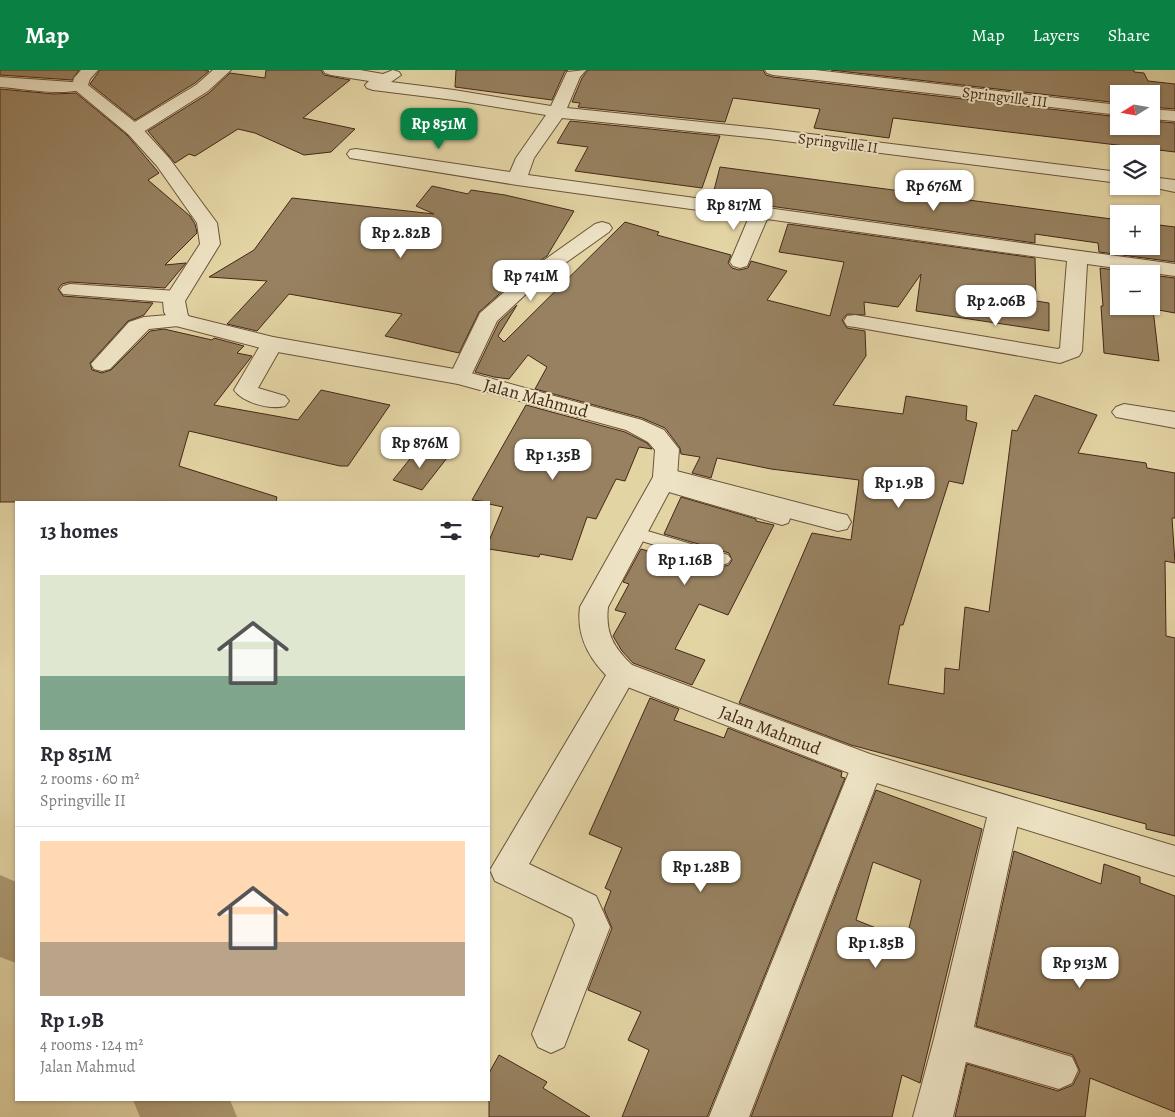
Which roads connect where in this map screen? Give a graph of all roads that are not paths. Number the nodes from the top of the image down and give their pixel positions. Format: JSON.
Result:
{"nodes":[{"id":1,"x":223,"y":70,"type":"edge"},
{"id":2,"x":331,"y":70,"type":"edge"},
{"id":3,"x":399,"y":70,"type":"edge"},
{"id":4,"x":578,"y":70,"type":"edge"},
{"id":5,"x":773,"y":70,"type":"edge"},
{"id":6,"x":85,"y":78,"type":"edge"},
{"id":7,"x":0,"y":82,"type":"edge"},
{"id":8,"x":373,"y":85,"type":"dead end"},
{"id":9,"x":1110,"y":109,"type":"edge"},
{"id":10,"x":557,"y":112,"type":"junction"},
{"id":11,"x":1160,"y":115,"type":"edge"},
{"id":12,"x":1175,"y":116,"type":"edge"},
{"id":13,"x":134,"y":130,"type":"junction"},
{"id":14,"x":356,"y":154,"type":"dead end"},
{"id":15,"x":1110,"y":177,"type":"edge"},
{"id":16,"x":517,"y":179,"type":"junction"},
{"id":17,"x":1160,"y":184,"type":"edge"},
{"id":18,"x":1175,"y":186,"type":"edge"},
{"id":19,"x":760,"y":212,"type":"junction"},
{"id":20,"x":602,"y":228,"type":"dead end"},
{"id":21,"x":1078,"y":256,"type":"junction"},
{"id":22,"x":740,"y":262,"type":"dead end"},
{"id":23,"x":1175,"y":270,"type":"edge"},
{"id":24,"x":70,"y":290,"type":"dead end"},
{"id":25,"x":178,"y":308,"type":"junction"},
{"id":26,"x":855,"y":321,"type":"dead end"},
{"id":27,"x":272,"y":344,"type":"junction"},
{"id":28,"x":102,"y":364,"type":"dead end"},
{"id":29,"x":460,"y":377,"type":"junction"},
{"id":30,"x":277,"y":401,"type":"dead end"},
{"id":31,"x":1124,"y":412,"type":"dead end"},
{"id":32,"x":1175,"y":420,"type":"edge"},
{"id":33,"x":662,"y":480,"type":"junction"},
{"id":34,"x":782,"y":520,"type":"dead end"},
{"id":35,"x":838,"y":522,"type":"dead end"},
{"id":36,"x":634,"y":533,"type":"junction"},
{"id":37,"x":722,"y":559,"type":"dead end"},
{"id":38,"x":622,"y":674,"type":"junction"},
{"id":39,"x":867,"y":767,"type":"junction"},
{"id":40,"x":1004,"y":809,"type":"junction"},
{"id":41,"x":1175,"y":861,"type":"edge"},
{"id":42,"x":551,"y":1034,"type":"dead end"},
{"id":43,"x":953,"y":1039,"type":"junction"},
{"id":44,"x":1059,"y":1070,"type":"dead end"},
{"id":45,"x":729,"y":1117,"type":"edge"},
{"id":46,"x":933,"y":1117,"type":"edge"}],
"edges":[{"from":1,"to":13,"type":"street"},
{"from":2,"to":3,"type":"street"},
{"from":4,"to":10,"type":"street"},
{"from":5,"to":9,"type":"street","name":"Springville III"},
{"from":6,"to":7,"type":"street"},
{"from":6,"to":13,"type":"street"},
{"from":8,"to":10,"type":"street","name":"Springville II"},
{"from":10,"to":15,"type":"street","name":"Springville II"},
{"from":10,"to":16,"type":"street"},
{"from":11,"to":12,"type":"street"},
{"from":13,"to":25,"type":"street"},
{"from":14,"to":16,"type":"street"},
{"from":16,"to":19,"type":"street"},
{"from":17,"to":18,"type":"street"},
{"from":19,"to":21,"type":"street"},
{"from":19,"to":22,"type":"street"},
{"from":20,"to":29,"type":"street"},
{"from":21,"to":23,"type":"street"},
{"from":21,"to":26,"type":"street"},
{"from":24,"to":25,"type":"street"},
{"from":25,"to":27,"type":"street","name":"Jalan Mahmud"},
{"from":25,"to":28,"type":"street"},
{"from":27,"to":29,"type":"street","name":"Jalan Mahmud"},
{"from":27,"to":30,"type":"street"},
{"from":29,"to":33,"type":"street","name":"Jalan Mahmud"},
{"from":31,"to":32,"type":"street"},
{"from":33,"to":34,"type":"lane"},
{"from":33,"to":35,"type":"street"},
{"from":33,"to":36,"type":"street","name":"Jalan Mahmud"},
{"from":36,"to":37,"type":"lane"},
{"from":36,"to":38,"type":"street","name":"Jalan Mahmud"},
{"from":38,"to":39,"type":"street","name":"Jalan Mahmud"},
{"from":38,"to":42,"type":"street"},
{"from":39,"to":40,"type":"street","name":"Jalan Mahmud"},
{"from":39,"to":45,"type":"street"},
{"from":40,"to":41,"type":"street","name":"Jalan Mahmud"},
{"from":40,"to":43,"type":"street"},
{"from":43,"to":44,"type":"street"},
{"from":43,"to":46,"type":"street"}]}
